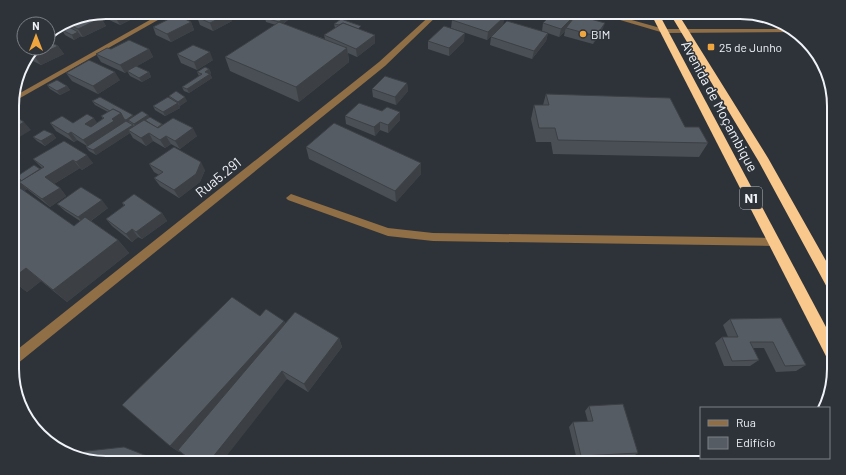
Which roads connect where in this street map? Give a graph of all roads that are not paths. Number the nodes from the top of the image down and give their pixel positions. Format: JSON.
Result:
{"nodes":[{"id":1,"x":157,"y":19,"type":"edge"},
{"id":2,"x":430,"y":19,"type":"edge"},
{"id":3,"x":617,"y":19,"type":"edge"},
{"id":4,"x":658,"y":19,"type":"edge"},
{"id":5,"x":677,"y":19,"type":"edge"},
{"id":6,"x":684,"y":31,"type":"junction"},
{"id":7,"x":783,"y":31,"type":"edge"},
{"id":8,"x":666,"y":35,"type":"junction"},
{"id":9,"x":20,"y":96,"type":"edge"},
{"id":10,"x":291,"y":198,"type":"dead end"},
{"id":11,"x":774,"y":242,"type":"junction"},
{"id":12,"x":827,"y":274,"type":"edge"},
{"id":13,"x":827,"y":344,"type":"edge"},
{"id":14,"x":19,"y":355,"type":"edge"}],
"edges":[{"from":1,"to":9,"type":"street"},
{"from":2,"to":14,"type":"street","name":"Rua5.291"},
{"from":3,"to":8,"type":"street"},
{"from":4,"to":8,"type":"highway","number":"N1"},
{"from":5,"to":6,"type":"highway","number":"N1"},
{"from":6,"to":7,"type":"street"},
{"from":6,"to":8,"type":"street"},
{"from":6,"to":12,"type":"highway","name":"Avenida de Moçambique","number":"N1"},
{"from":8,"to":11,"type":"highway","name":"Avenida de Moçambique","number":"N1"},
{"from":10,"to":11,"type":"street"},
{"from":11,"to":13,"type":"highway","name":"Avenida de Moçambique","number":"N1"}]}
